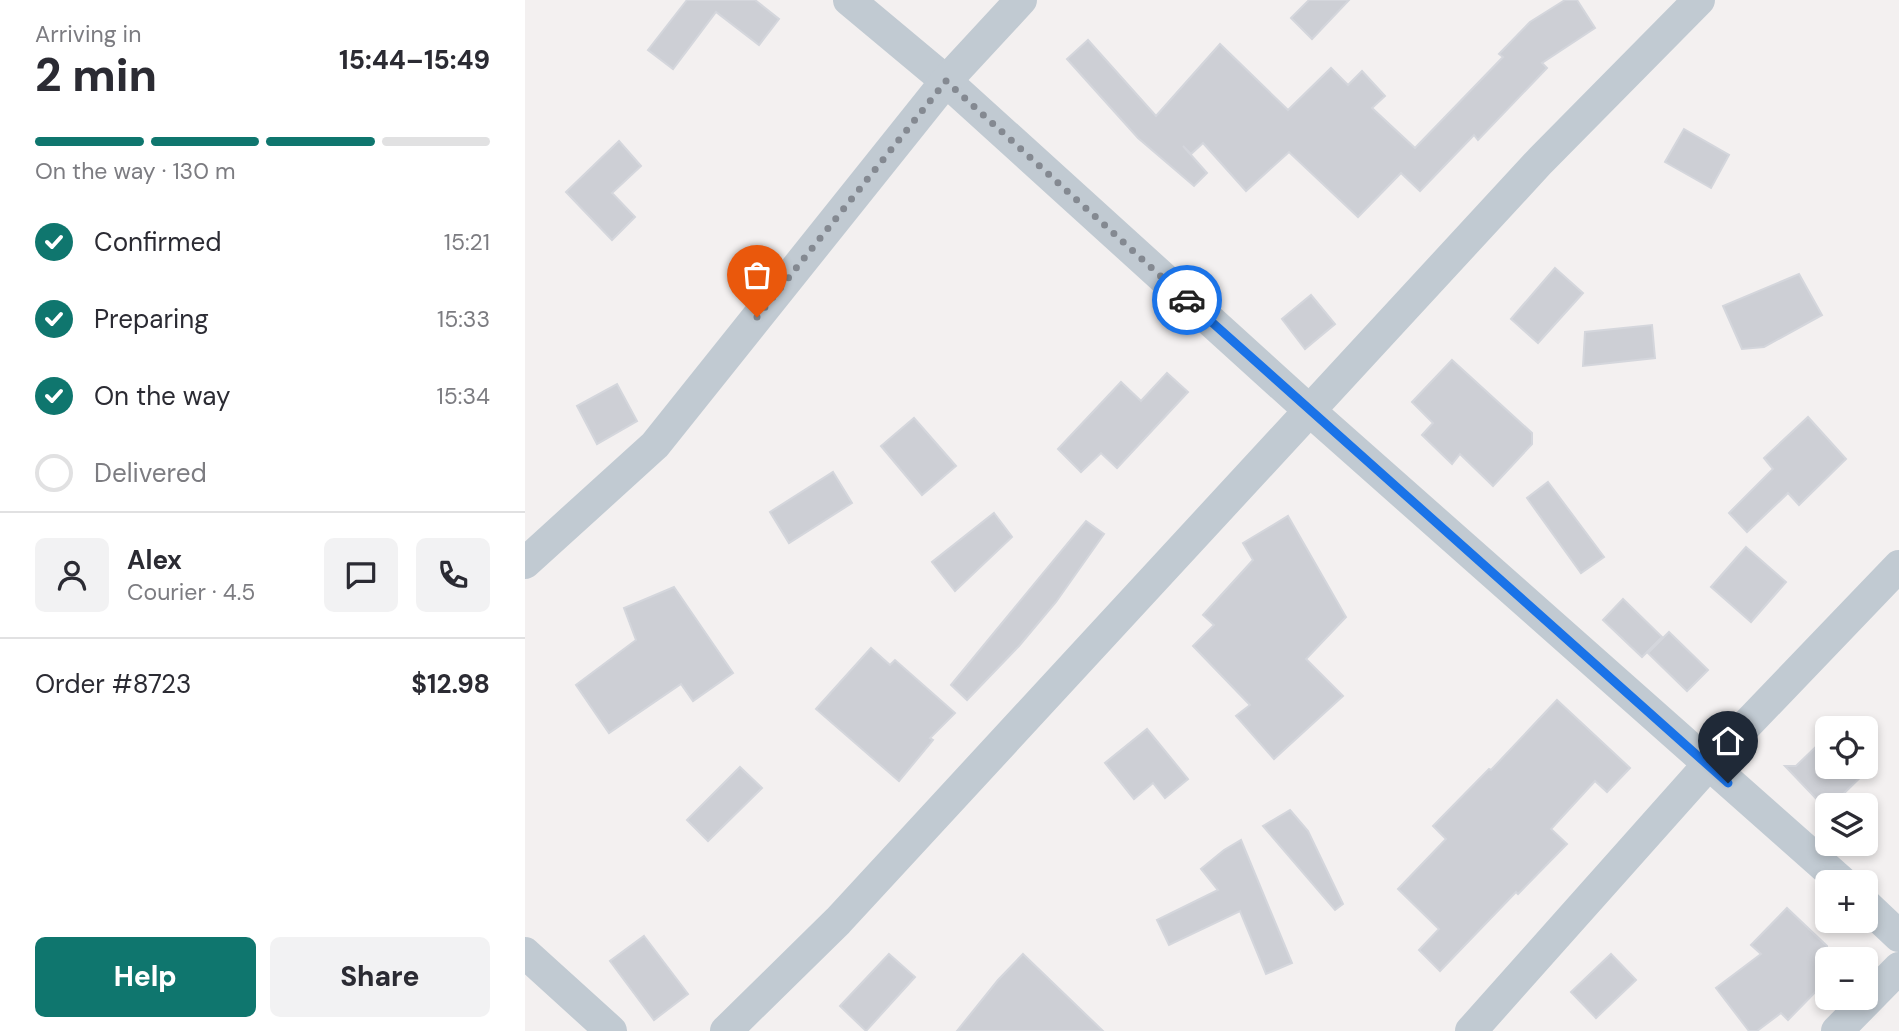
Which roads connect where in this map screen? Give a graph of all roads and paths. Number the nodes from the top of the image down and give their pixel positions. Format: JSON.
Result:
{"nodes":[{"id":1,"x":849,"y":0,"type":"edge"},
{"id":2,"x":1021,"y":0,"type":"edge"},
{"id":3,"x":1699,"y":0,"type":"edge"},
{"id":4,"x":946,"y":81,"type":"junction"},
{"id":5,"x":1310,"y":411,"type":"junction"},
{"id":6,"x":525,"y":563,"type":"edge"},
{"id":7,"x":1899,"y":566,"type":"edge"},
{"id":8,"x":1708,"y":765,"type":"junction"},
{"id":9,"x":1828,"y":870,"type":"edge"},
{"id":10,"x":1878,"y":916,"type":"edge"},
{"id":11,"x":1899,"y":936,"type":"edge"},
{"id":12,"x":525,"y":953,"type":"edge"},
{"id":13,"x":1899,"y":968,"type":"edge"},
{"id":14,"x":611,"y":1031,"type":"edge"},
{"id":15,"x":726,"y":1031,"type":"edge"},
{"id":16,"x":1471,"y":1031,"type":"edge"},
{"id":17,"x":1837,"y":1031,"type":"edge"}],
"edges":[{"from":1,"to":4,"type":"street"},
{"from":2,"to":4,"type":"street"},
{"from":3,"to":5,"type":"street"},
{"from":4,"to":5,"type":"street"},
{"from":4,"to":6,"type":"street"},
{"from":5,"to":8,"type":"street"},
{"from":5,"to":15,"type":"street"},
{"from":7,"to":8,"type":"street"},
{"from":8,"to":9,"type":"street"},
{"from":8,"to":16,"type":"street"},
{"from":10,"to":11,"type":"street"},
{"from":12,"to":14,"type":"street"},
{"from":13,"to":17,"type":"street"}]}
